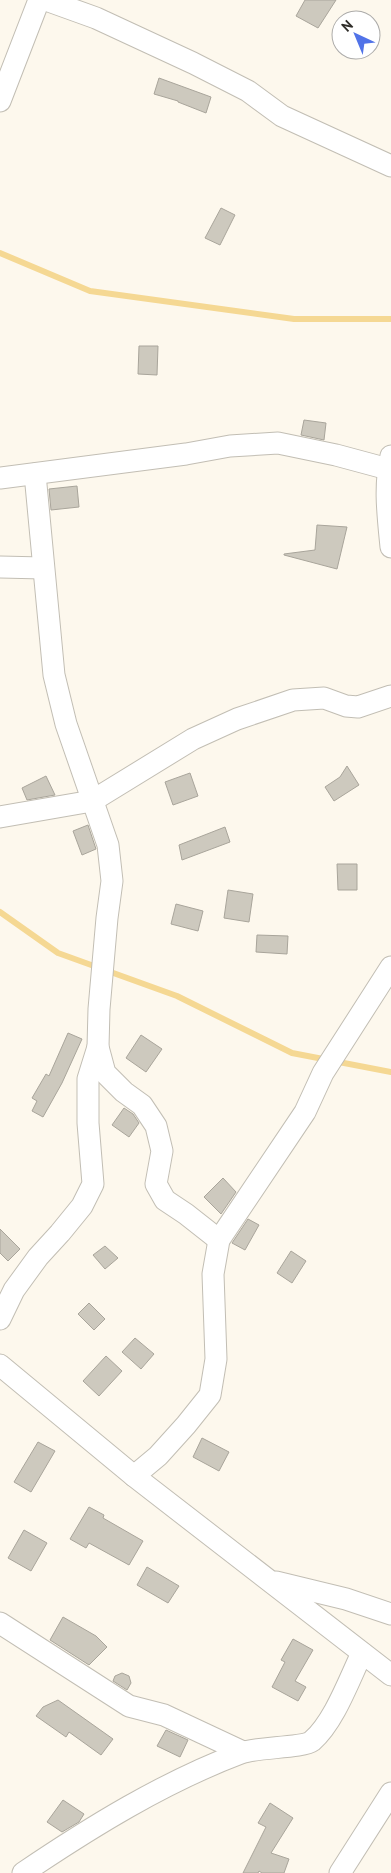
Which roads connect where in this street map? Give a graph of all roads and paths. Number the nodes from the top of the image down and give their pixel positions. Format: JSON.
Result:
{"nodes":[{"id":1,"x":38,"y":0,"type":"edge"},
{"id":2,"x":46,"y":0,"type":"edge"},
{"id":3,"x":0,"y":101,"type":"edge"},
{"id":4,"x":391,"y":166,"type":"edge"},
{"id":5,"x":389,"y":462,"type":"edge"},
{"id":6,"x":35,"y":474,"type":"junction"},
{"id":7,"x":0,"y":478,"type":"edge"},
{"id":8,"x":391,"y":547,"type":"edge"},
{"id":9,"x":0,"y":567,"type":"edge"},
{"id":10,"x":44,"y":568,"type":"junction"},
{"id":11,"x":391,"y":696,"type":"edge"},
{"id":12,"x":92,"y":800,"type":"junction"},
{"id":13,"x":0,"y":817,"type":"edge"},
{"id":14,"x":391,"y":967,"type":"edge"},
{"id":15,"x":98,"y":1047,"type":"junction"},
{"id":16,"x":219,"y":1240,"type":"junction"},
{"id":17,"x":0,"y":1319,"type":"edge"},
{"id":18,"x":0,"y":1365,"type":"edge"},
{"id":19,"x":134,"y":1476,"type":"junction"},
{"id":20,"x":265,"y":1578,"type":"junction"},
{"id":21,"x":391,"y":1614,"type":"edge"},
{"id":22,"x":0,"y":1623,"type":"edge"},
{"id":23,"x":362,"y":1653,"type":"junction"},
{"id":24,"x":391,"y":1675,"type":"edge"},
{"id":25,"x":244,"y":1752,"type":"junction"},
{"id":26,"x":391,"y":1793,"type":"edge"},
{"id":27,"x":23,"y":1873,"type":"edge"},
{"id":28,"x":340,"y":1873,"type":"edge"}],
"edges":[{"from":1,"to":3,"type":"street"},
{"from":2,"to":4,"type":"street"},
{"from":5,"to":6,"type":"street"},
{"from":5,"to":8,"type":"street"},
{"from":6,"to":7,"type":"street"},
{"from":6,"to":10,"type":"street"},
{"from":9,"to":10,"type":"street"},
{"from":10,"to":12,"type":"street"},
{"from":11,"to":12,"type":"street"},
{"from":12,"to":13,"type":"street"},
{"from":12,"to":15,"type":"street"},
{"from":14,"to":16,"type":"street"},
{"from":15,"to":16,"type":"street"},
{"from":15,"to":17,"type":"street"},
{"from":16,"to":19,"type":"street"},
{"from":18,"to":19,"type":"street"},
{"from":19,"to":20,"type":"street"},
{"from":20,"to":21,"type":"street"},
{"from":20,"to":23,"type":"street"},
{"from":22,"to":25,"type":"street"},
{"from":23,"to":24,"type":"street"},
{"from":23,"to":25,"type":"street"},
{"from":25,"to":27,"type":"street"},
{"from":26,"to":28,"type":"street"}]}
